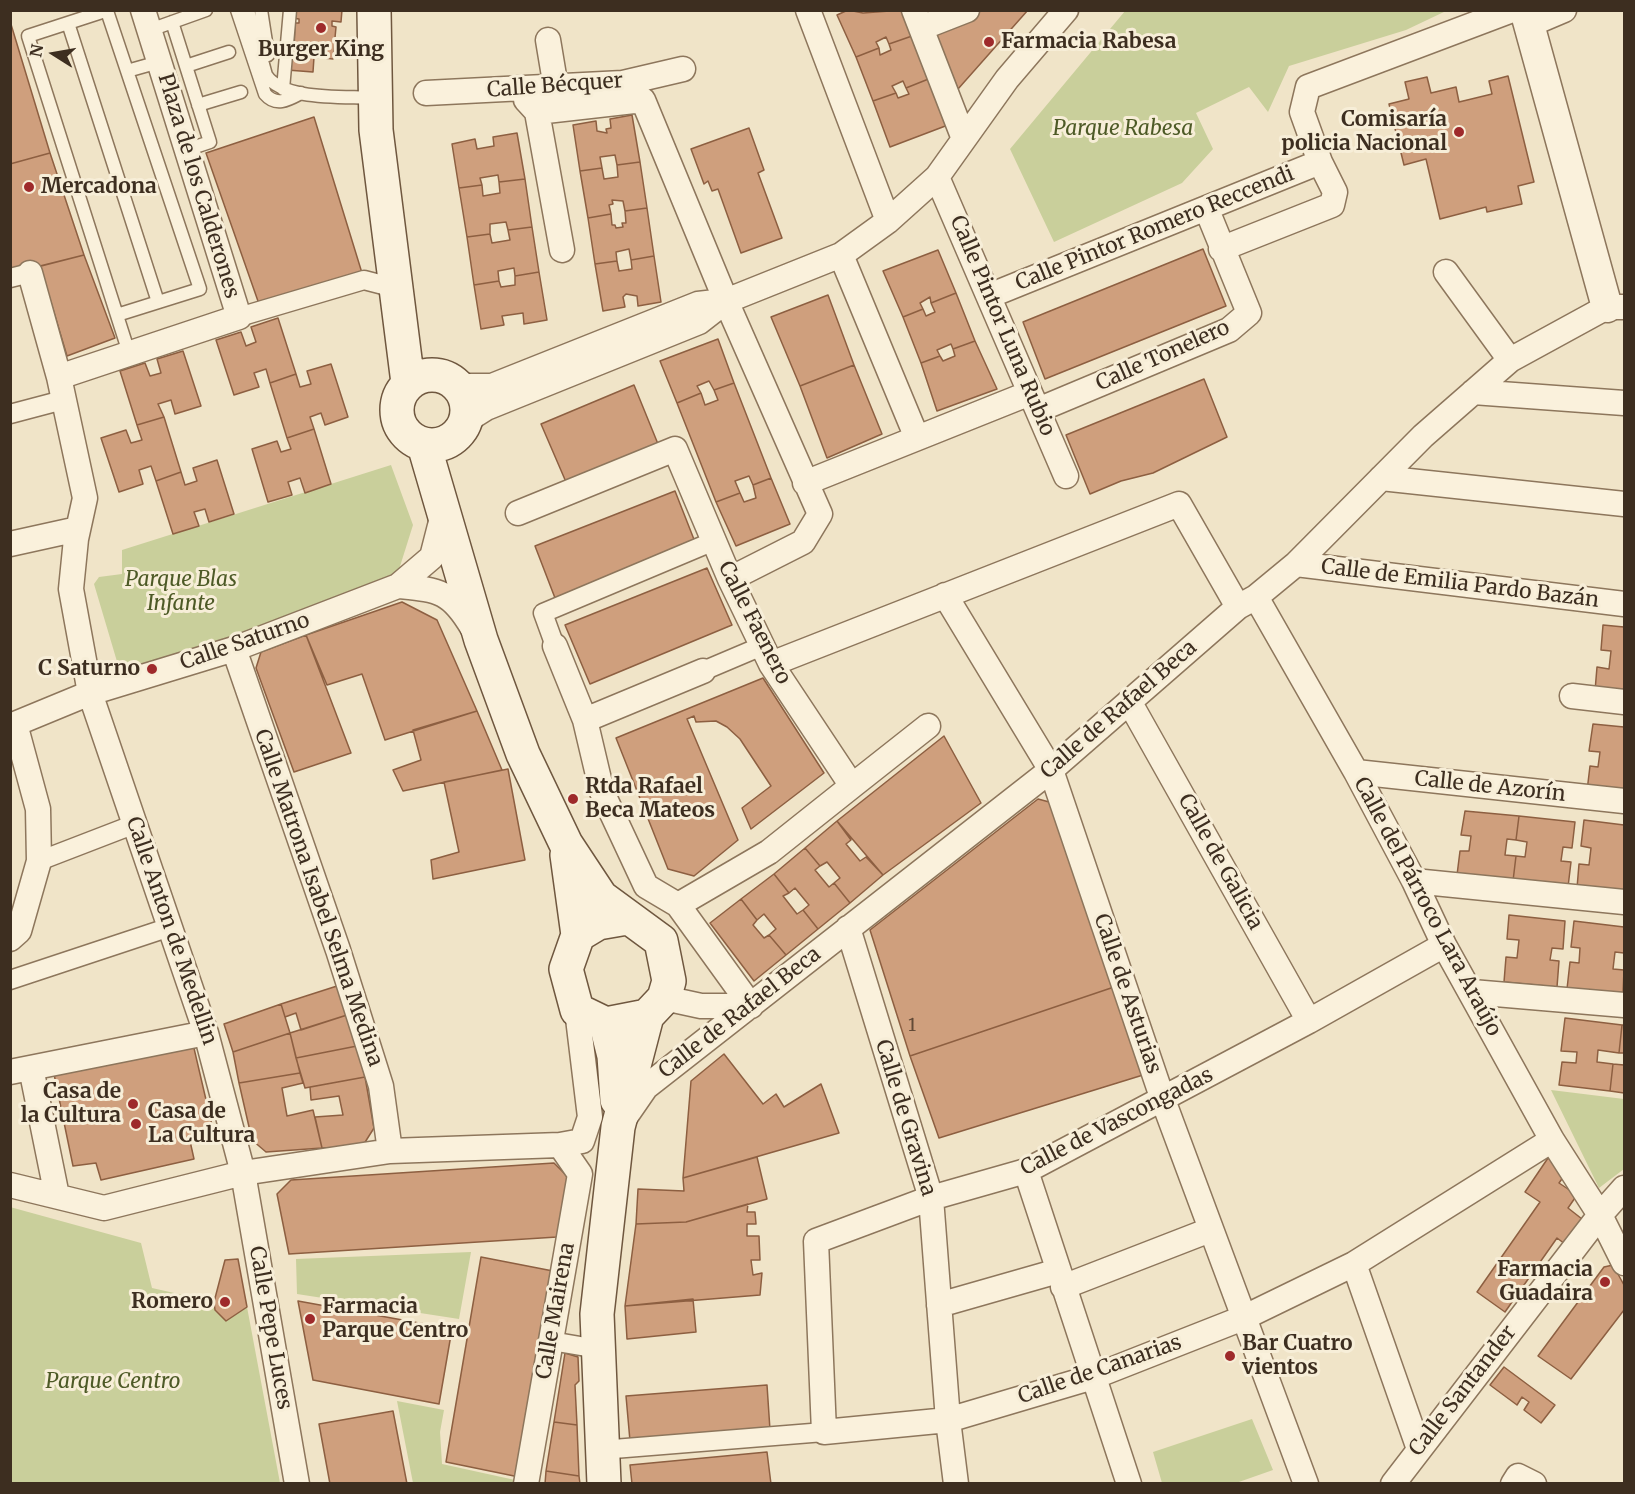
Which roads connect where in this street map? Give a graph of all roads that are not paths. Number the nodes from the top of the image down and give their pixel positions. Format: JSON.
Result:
{"nodes":[{"id":1,"x":206,"y":10,"type":"edge"},
{"id":2,"x":237,"y":10,"type":"edge"},
{"id":3,"x":248,"y":10,"type":"edge"},
{"id":4,"x":261,"y":10,"type":"edge"},
{"id":5,"x":290,"y":10,"type":"edge"},
{"id":6,"x":808,"y":10,"type":"edge"},
{"id":7,"x":967,"y":10,"type":"edge"},
{"id":8,"x":1066,"y":10,"type":"edge"},
{"id":9,"x":1564,"y":10,"type":"edge"},
{"id":10,"x":108,"y":11,"type":"edge"},
{"id":11,"x":1522,"y":15,"type":"edge"},
{"id":12,"x":371,"y":16,"type":"edge"},
{"id":13,"x":917,"y":19,"type":"edge"},
{"id":14,"x":146,"y":20,"type":"edge"},
{"id":15,"x":172,"y":22,"type":"junction"},
{"id":16,"x":68,"y":23,"type":"junction"},
{"id":17,"x":548,"y":40,"type":"dead end"},
{"id":18,"x":229,"y":52,"type":"dead end"},
{"id":19,"x":159,"y":62,"type":"junction"},
{"id":20,"x":186,"y":66,"type":"junction"},
{"id":21,"x":683,"y":69,"type":"dead end"},
{"id":22,"x":127,"y":71,"type":"junction"},
{"id":23,"x":277,"y":86,"type":"junction"},
{"id":24,"x":556,"y":88,"type":"junction"},
{"id":25,"x":516,"y":90,"type":"junction"},
{"id":26,"x":241,"y":92,"type":"dead end"},
{"id":27,"x":301,"y":93,"type":"junction"},
{"id":28,"x":426,"y":93,"type":"dead end"},
{"id":29,"x":374,"y":98,"type":"junction"},
{"id":30,"x":198,"y":105,"type":"junction"},
{"id":31,"x":537,"y":112,"type":"junction"},
{"id":32,"x":964,"y":139,"type":"junction"},
{"id":33,"x":189,"y":149,"type":"junction"},
{"id":34,"x":1320,"y":162,"type":"junction"},
{"id":35,"x":937,"y":177,"type":"junction"},
{"id":36,"x":1207,"y":210,"type":"junction"},
{"id":37,"x":888,"y":221,"type":"junction"},
{"id":38,"x":1221,"y":249,"type":"junction"},
{"id":39,"x":562,"y":250,"type":"dead end"},
{"id":40,"x":841,"y":255,"type":"junction"},
{"id":41,"x":1446,"y":272,"type":"dead end"},
{"id":42,"x":20,"y":275,"type":"edge"},
{"id":43,"x":395,"y":288,"type":"junction"},
{"id":44,"x":989,"y":296,"type":"junction"},
{"id":45,"x":726,"y":301,"type":"junction"},
{"id":46,"x":159,"y":302,"type":"junction"},
{"id":47,"x":1616,"y":307,"type":"edge"},
{"id":48,"x":117,"y":315,"type":"junction"},
{"id":49,"x":239,"y":317,"type":"junction"},
{"id":50,"x":129,"y":353,"type":"junction"},
{"id":51,"x":1510,"y":360,"type":"junction"},
{"id":52,"x":450,"y":381,"type":"junction"},
{"id":53,"x":408,"y":383,"type":"junction"},
{"id":54,"x":61,"y":388,"type":"junction"},
{"id":55,"x":1473,"y":392,"type":"junction"},
{"id":56,"x":1034,"y":402,"type":"junction"},
{"id":57,"x":1624,"y":403,"type":"edge"},
{"id":58,"x":10,"y":414,"type":"edge"},
{"id":59,"x":463,"y":427,"type":"junction"},
{"id":60,"x":917,"y":438,"type":"junction"},
{"id":61,"x":424,"y":445,"type":"junction"},
{"id":62,"x":1066,"y":476,"type":"dead end"},
{"id":63,"x":1381,"y":478,"type":"junction"},
{"id":64,"x":805,"y":483,"type":"junction"},
{"id":65,"x":1624,"y":504,"type":"edge"},
{"id":66,"x":518,"y":513,"type":"dead end"},
{"id":67,"x":443,"y":514,"type":"junction"},
{"id":68,"x":78,"y":529,"type":"junction"},
{"id":69,"x":714,"y":541,"type":"junction"},
{"id":70,"x":10,"y":544,"type":"edge"},
{"id":71,"x":458,"y":559,"type":"junction"},
{"id":72,"x":1296,"y":564,"type":"junction"},
{"id":73,"x":730,"y":579,"type":"junction"},
{"id":74,"x":398,"y":586,"type":"junction"},
{"id":75,"x":945,"y":595,"type":"junction"},
{"id":76,"x":1247,"y":602,"type":"junction"},
{"id":77,"x":1624,"y":604,"type":"edge"},
{"id":78,"x":481,"y":640,"type":"junction"},
{"id":79,"x":555,"y":646,"type":"joint"},
{"id":80,"x":234,"y":649,"type":"junction"},
{"id":81,"x":766,"y":655,"type":"junction"},
{"id":82,"x":704,"y":671,"type":"joint"},
{"id":83,"x":90,"y":693,"type":"junction"},
{"id":84,"x":1572,"y":696,"type":"dead end"},
{"id":85,"x":1624,"y":702,"type":"edge"},
{"id":86,"x":1130,"y":703,"type":"junction"},
{"id":87,"x":585,"y":720,"type":"junction"},
{"id":88,"x":13,"y":725,"type":"edge"},
{"id":89,"x":928,"y":726,"type":"dead end"},
{"id":90,"x":1051,"y":770,"type":"junction"},
{"id":91,"x":1356,"y":772,"type":"junction"},
{"id":92,"x":852,"y":786,"type":"junction"},
{"id":93,"x":1624,"y":801,"type":"edge"},
{"id":94,"x":135,"y":824,"type":"junction"},
{"id":95,"x":566,"y":844,"type":"junction"},
{"id":96,"x":39,"y":861,"type":"junction"},
{"id":97,"x":1414,"y":881,"type":"junction"},
{"id":98,"x":1624,"y":902,"type":"edge"},
{"id":99,"x":678,"y":905,"type":"junction"},
{"id":100,"x":627,"y":918,"type":"junction"},
{"id":101,"x":170,"y":927,"type":"junction"},
{"id":102,"x":848,"y":928,"type":"junction"},
{"id":103,"x":578,"y":935,"type":"junction"},
{"id":104,"x":10,"y":939,"type":"edge"},
{"id":105,"x":1444,"y":945,"type":"junction"},
{"id":106,"x":10,"y":980,"type":"edge"},
{"id":107,"x":1472,"y":992,"type":"junction"},
{"id":108,"x":1624,"y":1005,"type":"edge"},
{"id":109,"x":751,"y":1006,"type":"junction"},
{"id":110,"x":656,"y":1007,"type":"junction"},
{"id":111,"x":578,"y":1010,"type":"junction"},
{"id":112,"x":1309,"y":1021,"type":"junction"},
{"id":113,"x":606,"y":1024,"type":"junction"},
{"id":114,"x":206,"y":1032,"type":"junction"},
{"id":115,"x":21,"y":1070,"type":"edge"},
{"id":116,"x":1163,"y":1100,"type":"junction"},
{"id":117,"x":618,"y":1127,"type":"junction"},
{"id":118,"x":1552,"y":1140,"type":"junction"},
{"id":119,"x":560,"y":1144,"type":"junction"},
{"id":120,"x":390,"y":1150,"type":"junction"},
{"id":121,"x":1026,"y":1172,"type":"junction"},
{"id":122,"x":243,"y":1173,"type":"junction"},
{"id":123,"x":10,"y":1185,"type":"edge"},
{"id":124,"x":1624,"y":1188,"type":"edge"},
{"id":125,"x":57,"y":1196,"type":"junction"},
{"id":126,"x":931,"y":1198,"type":"junction"},
{"id":127,"x":1600,"y":1215,"type":"junction"},
{"id":128,"x":1210,"y":1230,"type":"junction"},
{"id":129,"x":1624,"y":1263,"type":"edge"},
{"id":130,"x":1354,"y":1264,"type":"junction"},
{"id":131,"x":1061,"y":1279,"type":"junction"},
{"id":132,"x":939,"y":1305,"type":"junction"},
{"id":133,"x":1243,"y":1318,"type":"junction"},
{"id":134,"x":551,"y":1341,"type":"junction"},
{"id":135,"x":598,"y":1349,"type":"junction"},
{"id":136,"x":1093,"y":1377,"type":"junction"},
{"id":137,"x":948,"y":1420,"type":"junction"},
{"id":138,"x":824,"y":1432,"type":"junction"},
{"id":139,"x":601,"y":1449,"type":"junction"},
{"id":140,"x":1419,"y":1449,"type":"junction"},
{"id":141,"x":297,"y":1484,"type":"edge"},
{"id":142,"x":526,"y":1484,"type":"edge"},
{"id":143,"x":604,"y":1484,"type":"edge"},
{"id":144,"x":956,"y":1484,"type":"edge"},
{"id":145,"x":1129,"y":1484,"type":"edge"},
{"id":146,"x":1306,"y":1484,"type":"edge"},
{"id":147,"x":1393,"y":1484,"type":"edge"},
{"id":148,"x":1513,"y":1484,"type":"edge"},
{"id":149,"x":1534,"y":1484,"type":"edge"}],
"edges":[{"from":1,"to":15,"type":"lane"},
{"from":2,"to":27,"type":"lane"},
{"from":3,"to":23,"type":"lane"},
{"from":4,"to":23,"type":"lane"},
{"from":5,"to":23,"type":"lane"},
{"from":6,"to":37,"type":"street"},
{"from":7,"to":13,"type":"street"},
{"from":8,"to":32,"type":"street"},
{"from":9,"to":11,"type":"street"},
{"from":10,"to":16,"type":"lane"},
{"from":10,"to":22,"type":"lane"},
{"from":11,"to":34,"type":"street"},
{"from":11,"to":47,"type":"street"},
{"from":12,"to":29,"type":"main road"},
{"from":13,"to":32,"type":"street"},
{"from":14,"to":15,"type":"lane"},
{"from":14,"to":19,"type":"street","name":"Plaza de los Calderones"},
{"from":15,"to":20,"type":"lane"},
{"from":16,"to":46,"type":"lane"},
{"from":16,"to":48,"type":"lane"},
{"from":17,"to":24,"type":"street"},
{"from":18,"to":20,"type":"lane"},
{"from":19,"to":22,"type":"lane"},
{"from":19,"to":33,"type":"street","name":"Plaza de los Calderones"},
{"from":20,"to":30,"type":"lane"},
{"from":21,"to":24,"type":"street","name":"Calle Bécquer"},
{"from":22,"to":46,"type":"lane"},
{"from":23,"to":27,"type":"lane"},
{"from":24,"to":25,"type":"street","name":"Calle Bécquer"},
{"from":25,"to":28,"type":"street","name":"Calle Bécquer"},
{"from":25,"to":31,"type":"street"},
{"from":26,"to":30,"type":"lane"},
{"from":27,"to":29,"type":"lane"},
{"from":29,"to":43,"type":"main road"},
{"from":30,"to":33,"type":"lane"},
{"from":31,"to":39,"type":"street"},
{"from":31,"to":45,"type":"street"},
{"from":32,"to":35,"type":"street"},
{"from":33,"to":49,"type":"street","name":"Plaza de los Calderones"},
{"from":34,"to":36,"type":"street","name":"Calle Pintor Romero Reccendi"},
{"from":34,"to":38,"type":"street"},
{"from":35,"to":37,"type":"street"},
{"from":35,"to":44,"type":"street","name":"Calle Pintor Luna Rubio"},
{"from":36,"to":38,"type":"street","name":"Calle Tonelero"},
{"from":36,"to":44,"type":"street","name":"Calle Pintor Romero Reccendi"},
{"from":37,"to":40,"type":"street"},
{"from":38,"to":56,"type":"street","name":"Calle Tonelero"},
{"from":40,"to":45,"type":"street"},
{"from":40,"to":60,"type":"street"},
{"from":41,"to":51,"type":"street"},
{"from":42,"to":54,"type":"street"},
{"from":43,"to":49,"type":"street"},
{"from":43,"to":52,"type":"main road"},
{"from":43,"to":53,"type":"main road"},
{"from":44,"to":56,"type":"street","name":"Calle Pintor Luna Rubio"},
{"from":45,"to":52,"type":"street"},
{"from":45,"to":59,"type":"street"},
{"from":45,"to":64,"type":"street"},
{"from":46,"to":48,"type":"lane"},
{"from":47,"to":51,"type":"street","name":"Calle de Rafael Beca"},
{"from":48,"to":50,"type":"lane"},
{"from":49,"to":50,"type":"street","name":"Plaza de los Calderones"},
{"from":50,"to":54,"type":"street","name":"Plaza de los Calderones"},
{"from":51,"to":55,"type":"street","name":"Calle de Rafael Beca"},
{"from":52,"to":53,"type":"main road"},
{"from":52,"to":59,"type":"main road"},
{"from":53,"to":61,"type":"main road"},
{"from":54,"to":58,"type":"street"},
{"from":54,"to":68,"type":"street"},
{"from":55,"to":57,"type":"street"},
{"from":55,"to":63,"type":"street","name":"Calle de Rafael Beca"},
{"from":56,"to":60,"type":"street","name":"Calle Tonelero"},
{"from":56,"to":62,"type":"street","name":"Calle Pintor Luna Rubio"},
{"from":59,"to":61,"type":"main road"},
{"from":59,"to":71,"type":"main road"},
{"from":60,"to":64,"type":"street","name":"Calle Tonelero"},
{"from":61,"to":67,"type":"main road"},
{"from":63,"to":65,"type":"street"},
{"from":63,"to":72,"type":"street","name":"Calle de Rafael Beca"},
{"from":64,"to":73,"type":"street"},
{"from":66,"to":69,"type":"street","name":"Calle Faenero"},
{"from":67,"to":71,"type":"main road"},
{"from":67,"to":74,"type":"street"},
{"from":68,"to":70,"type":"street"},
{"from":68,"to":83,"type":"street","name":"Calle Anton de Medellin"},
{"from":69,"to":73,"type":"street","name":"Calle Faenero"},
{"from":69,"to":79,"type":"street"},
{"from":71,"to":78,"type":"main road"},
{"from":72,"to":76,"type":"street","name":"Calle de Rafael Beca"},
{"from":72,"to":77,"type":"street","name":"Calle de Emilia Pardo Bazán"},
{"from":73,"to":81,"type":"street","name":"Calle Faenero"},
{"from":74,"to":78,"type":"street"},
{"from":74,"to":80,"type":"street","name":"Calle Saturno"},
{"from":75,"to":76,"type":"street","name":"Calle del Párroco Lara Araújo"},
{"from":75,"to":81,"type":"street"},
{"from":75,"to":90,"type":"street","name":"Calle de Asturias"},
{"from":76,"to":86,"type":"street","name":"Calle de Rafael Beca"},
{"from":76,"to":91,"type":"street","name":"Calle del Párroco Lara Araújo"},
{"from":78,"to":95,"type":"main road"},
{"from":79,"to":87,"type":"street"},
{"from":80,"to":83,"type":"street","name":"Calle Saturno"},
{"from":80,"to":120,"type":"street","name":"Calle Matrona Isabel Selma Medina"},
{"from":81,"to":82,"type":"street"},
{"from":81,"to":92,"type":"street","name":"Calle Faenero"},
{"from":82,"to":87,"type":"street"},
{"from":83,"to":88,"type":"street","name":"Calle Saturno"},
{"from":83,"to":94,"type":"street","name":"Calle Anton de Medellin"},
{"from":84,"to":85,"type":"street"},
{"from":86,"to":90,"type":"street","name":"Calle de Rafael Beca"},
{"from":86,"to":112,"type":"street","name":"Calle de Galicia"},
{"from":87,"to":99,"type":"street"},
{"from":88,"to":96,"type":"street"},
{"from":89,"to":92,"type":"street"},
{"from":90,"to":102,"type":"street","name":"Calle de Rafael Beca"},
{"from":90,"to":116,"type":"street","name":"Calle de Asturias"},
{"from":91,"to":93,"type":"street","name":"Calle de Azorín"},
{"from":91,"to":97,"type":"street","name":"Calle del Párroco Lara Araújo"},
{"from":92,"to":99,"type":"street"},
{"from":94,"to":96,"type":"street"},
{"from":94,"to":101,"type":"street","name":"Calle Anton de Medellin"},
{"from":95,"to":100,"type":"main road"},
{"from":95,"to":103,"type":"main road"},
{"from":96,"to":104,"type":"street"},
{"from":97,"to":98,"type":"street"},
{"from":97,"to":105,"type":"street","name":"Calle del Párroco Lara Araújo"},
{"from":99,"to":109,"type":"street"},
{"from":100,"to":103,"type":"main road"},
{"from":100,"to":110,"type":"main road"},
{"from":101,"to":106,"type":"street"},
{"from":101,"to":114,"type":"street","name":"Calle Anton de Medellin"},
{"from":102,"to":109,"type":"street","name":"Calle de Rafael Beca"},
{"from":102,"to":126,"type":"street","name":"Calle de Gravina"},
{"from":103,"to":111,"type":"main road"},
{"from":105,"to":107,"type":"street","name":"Calle del Párroco Lara Araújo"},
{"from":105,"to":112,"type":"street","name":"Calle de Vascongadas"},
{"from":107,"to":108,"type":"street"},
{"from":107,"to":118,"type":"street","name":"Calle del Párroco Lara Araújo"},
{"from":109,"to":110,"type":"street"},
{"from":109,"to":117,"type":"street","name":"Calle de Rafael Beca"},
{"from":110,"to":113,"type":"main road"},
{"from":110,"to":117,"type":"main road"},
{"from":111,"to":113,"type":"main road"},
{"from":111,"to":119,"type":"street"},
{"from":112,"to":116,"type":"street","name":"Calle de Vascongadas"},
{"from":113,"to":117,"type":"main road"},
{"from":114,"to":115,"type":"street"},
{"from":114,"to":122,"type":"street","name":"Calle Anton de Medellin"},
{"from":115,"to":125,"type":"street"},
{"from":116,"to":121,"type":"street","name":"Calle de Vascongadas"},
{"from":116,"to":128,"type":"street","name":"Calle de Asturias"},
{"from":117,"to":135,"type":"main road"},
{"from":118,"to":127,"type":"street","name":"Calle del Párroco Lara Araújo"},
{"from":118,"to":130,"type":"street","name":"Calle de Canarias"},
{"from":119,"to":120,"type":"street"},
{"from":119,"to":134,"type":"street","name":"Calle Mairena"},
{"from":120,"to":122,"type":"street"},
{"from":121,"to":126,"type":"street","name":"Calle de Vascongadas"},
{"from":121,"to":131,"type":"street"},
{"from":122,"to":125,"type":"street"},
{"from":122,"to":141,"type":"street","name":"Calle Pepe Luces"},
{"from":123,"to":125,"type":"street"},
{"from":124,"to":127,"type":"street","name":"Calle Santander"},
{"from":126,"to":132,"type":"street","name":"Calle de Gravina"},
{"from":126,"to":138,"type":"street","name":"Calle de Vascongadas"},
{"from":127,"to":129,"type":"street","name":"Calle del Párroco Lara Araújo"},
{"from":127,"to":140,"type":"street","name":"Calle Santander"},
{"from":128,"to":131,"type":"street"},
{"from":128,"to":133,"type":"street","name":"Calle de Asturias"},
{"from":130,"to":133,"type":"street","name":"Calle de Canarias"},
{"from":130,"to":140,"type":"street"},
{"from":131,"to":132,"type":"street"},
{"from":131,"to":136,"type":"street"},
{"from":132,"to":137,"type":"street","name":"Calle de Gravina"},
{"from":133,"to":136,"type":"street","name":"Calle de Canarias"},
{"from":133,"to":146,"type":"street","name":"Calle de Asturias"},
{"from":134,"to":135,"type":"street"},
{"from":134,"to":142,"type":"street","name":"Calle Mairena"},
{"from":135,"to":139,"type":"main road"},
{"from":136,"to":137,"type":"street","name":"Calle de Canarias"},
{"from":136,"to":145,"type":"street"},
{"from":137,"to":138,"type":"street","name":"Calle de Canarias"},
{"from":137,"to":144,"type":"street","name":"Calle de Gravina"},
{"from":138,"to":139,"type":"street","name":"Calle de Canarias"},
{"from":139,"to":143,"type":"main road"},
{"from":140,"to":147,"type":"street","name":"Calle Santander"},
{"from":148,"to":149,"type":"street"}]}
